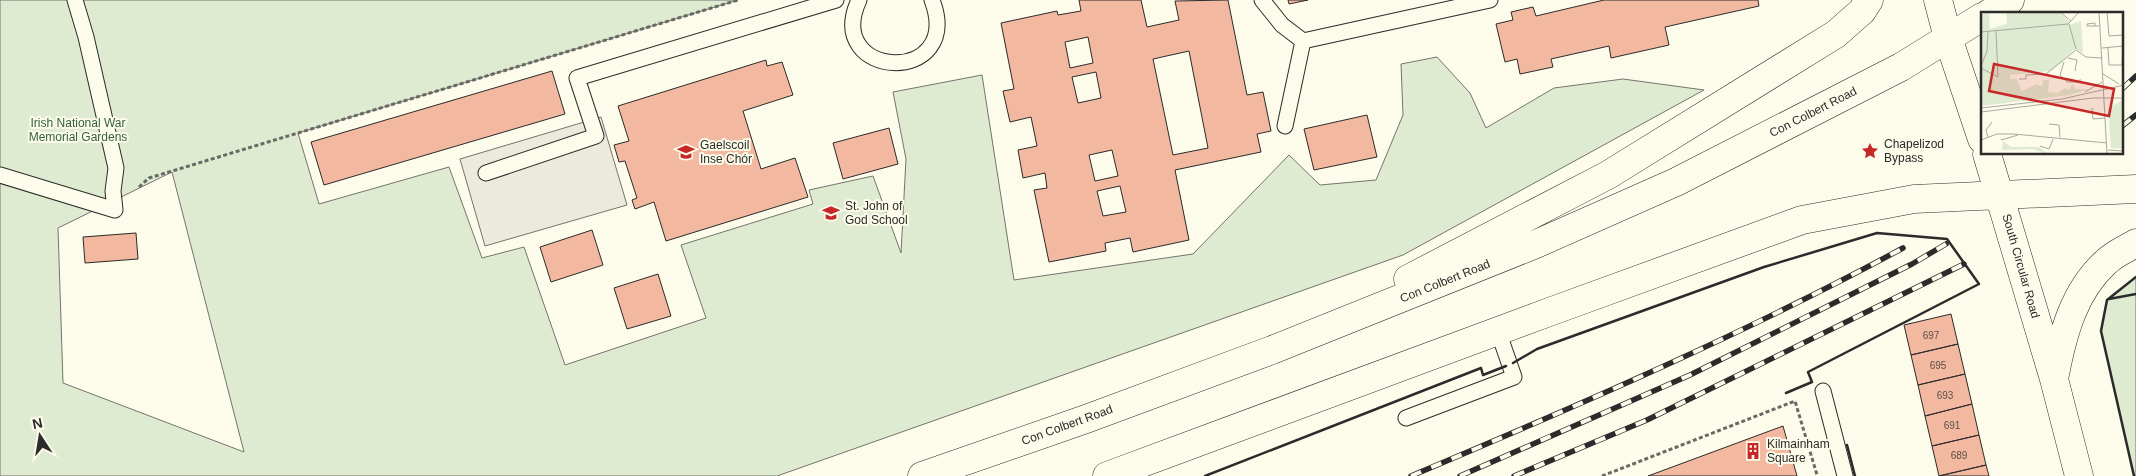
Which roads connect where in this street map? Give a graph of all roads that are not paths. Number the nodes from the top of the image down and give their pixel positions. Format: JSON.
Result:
{"nodes":[{"id":1,"x":75,"y":0,"type":"edge"},
{"id":2,"x":836,"y":0,"type":"edge"},
{"id":3,"x":859,"y":0,"type":"edge"},
{"id":4,"x":932,"y":0,"type":"edge"},
{"id":5,"x":1262,"y":0,"type":"edge"},
{"id":6,"x":1490,"y":0,"type":"edge"},
{"id":7,"x":1869,"y":0,"type":"edge"},
{"id":8,"x":1938,"y":0,"type":"edge"},
{"id":9,"x":2010,"y":0,"type":"edge"},
{"id":10,"x":1991,"y":12,"type":"edge"},
{"id":11,"x":1981,"y":18,"type":"edge"},
{"id":12,"x":1948,"y":38,"type":"junction"},
{"id":13,"x":1303,"y":41,"type":"junction"},
{"id":14,"x":1285,"y":126,"type":"dead end"},
{"id":15,"x":1981,"y":136,"type":"edge"},
{"id":16,"x":1987,"y":155,"type":"edge"},
{"id":17,"x":486,"y":173,"type":"dead end"},
{"id":18,"x":0,"y":175,"type":"edge"},
{"id":19,"x":2136,"y":189,"type":"edge"},
{"id":20,"x":2000,"y":196,"type":"junction"},
{"id":21,"x":2136,"y":243,"type":"edge"},
{"id":22,"x":1498,"y":331,"type":"junction"},
{"id":23,"x":1272,"y":350,"type":"junction"},
{"id":24,"x":2054,"y":379,"type":"junction"},
{"id":25,"x":1823,"y":390,"type":"dead end"},
{"id":26,"x":1406,"y":418,"type":"dead end"},
{"id":27,"x":922,"y":476,"type":"edge"},
{"id":28,"x":1107,"y":476,"type":"edge"},
{"id":29,"x":1845,"y":476,"type":"edge"},
{"id":30,"x":2079,"y":476,"type":"edge"}],
"edges":[{"from":1,"to":18,"type":"lane"},
{"from":2,"to":17,"type":"lane"},
{"from":3,"to":4,"type":"lane"},
{"from":5,"to":13,"type":"lane"},
{"from":6,"to":13,"type":"lane"},
{"from":7,"to":23,"type":"main road"},
{"from":8,"to":12,"type":"main road"},
{"from":9,"to":10,"type":"main road"},
{"from":11,"to":12,"type":"main road","name":"Con Colbert Road"},
{"from":12,"to":15,"type":"main road"},
{"from":12,"to":23,"type":"main road","name":"Con Colbert Road"},
{"from":13,"to":14,"type":"lane"},
{"from":16,"to":20,"type":"main road","name":"South Circular Road"},
{"from":19,"to":20,"type":"main road"},
{"from":20,"to":22,"type":"main road"},
{"from":20,"to":24,"type":"main road","name":"South Circular Road"},
{"from":21,"to":24,"type":"main road","name":"South Circular Road"},
{"from":22,"to":26,"type":"lane"},
{"from":22,"to":28,"type":"main road"},
{"from":23,"to":27,"type":"main road","name":"Con Colbert Road"},
{"from":24,"to":30,"type":"main road","name":"South Circular Road"},
{"from":25,"to":29,"type":"lane"}]}
